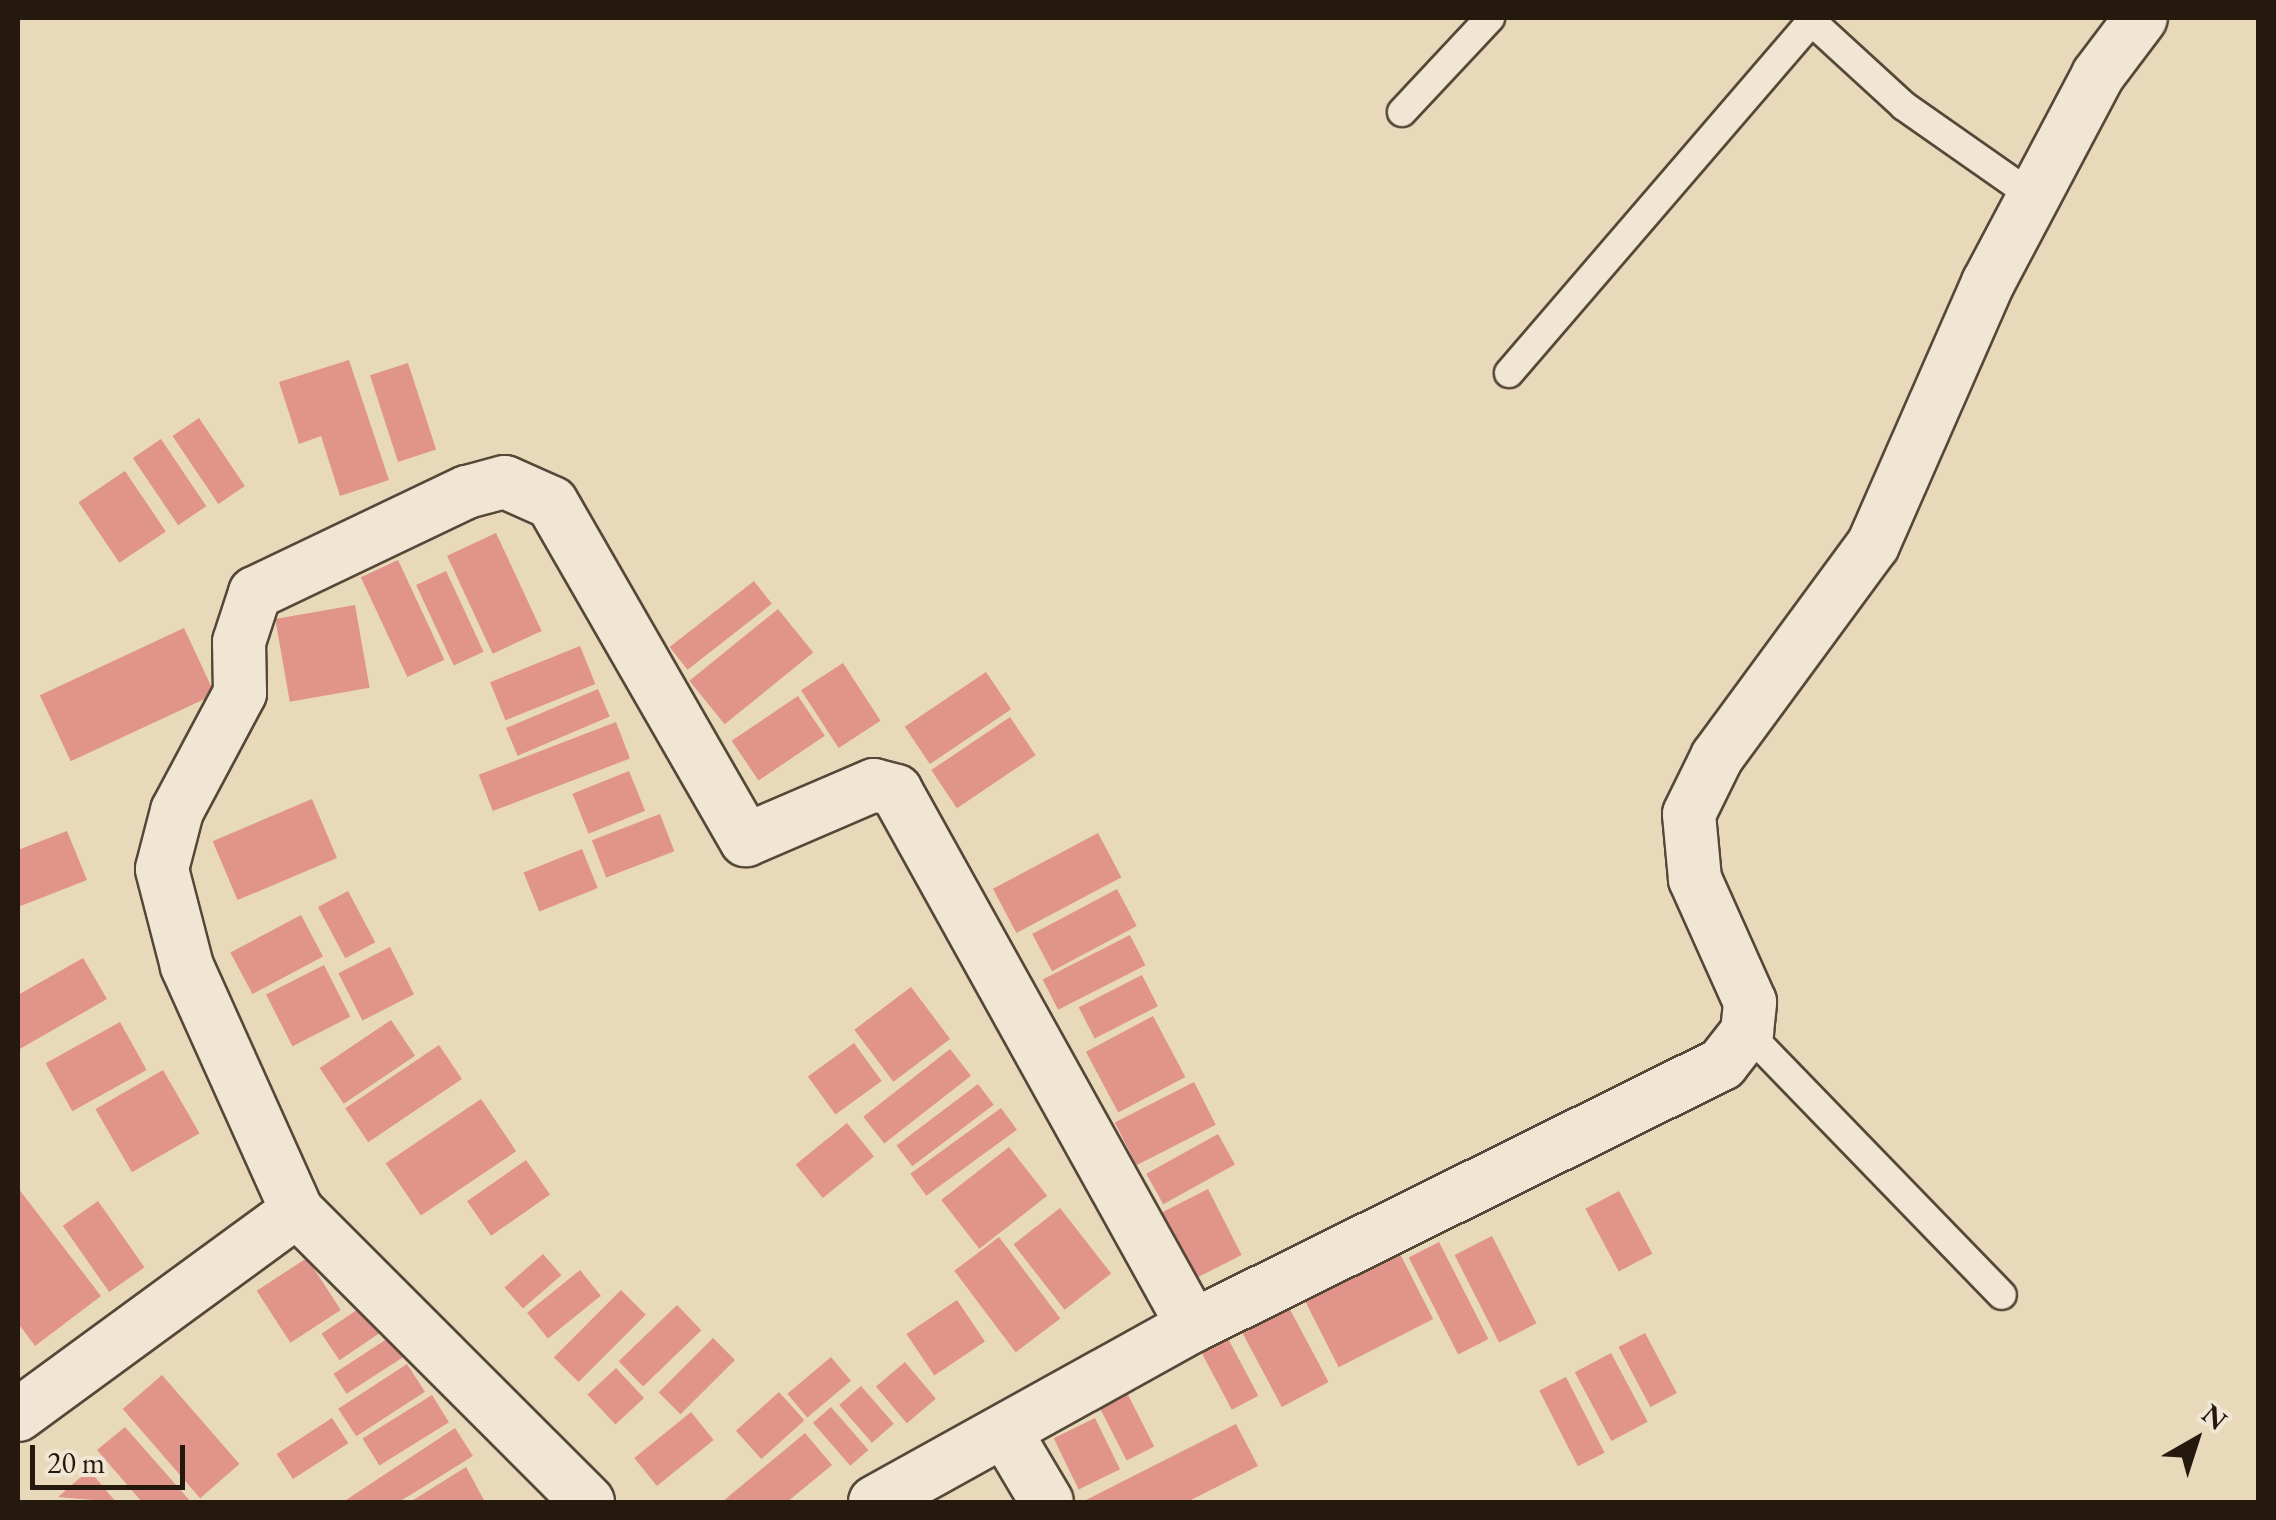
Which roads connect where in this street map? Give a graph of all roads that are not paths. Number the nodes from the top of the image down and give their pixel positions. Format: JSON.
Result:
{"nodes":[{"id":1,"x":1490,"y":18,"type":"edge"},
{"id":2,"x":2141,"y":18,"type":"edge"},
{"id":3,"x":1810,"y":19,"type":"edge"},
{"id":4,"x":1402,"y":112,"type":"dead end"},
{"id":5,"x":2034,"y":197,"type":"junction"},
{"id":6,"x":1509,"y":374,"type":"dead end"},
{"id":7,"x":1747,"y":1032,"type":"junction"},
{"id":8,"x":298,"y":1211,"type":"junction"},
{"id":9,"x":2002,"y":1295,"type":"dead end"},
{"id":10,"x":1193,"y":1326,"type":"junction"},
{"id":11,"x":18,"y":1415,"type":"edge"},
{"id":12,"x":1006,"y":1433,"type":"junction"},
{"id":13,"x":588,"y":1502,"type":"edge"},
{"id":14,"x":874,"y":1502,"type":"edge"},
{"id":15,"x":1047,"y":1502,"type":"edge"}],
"edges":[{"from":1,"to":4,"type":"lane"},
{"from":2,"to":5,"type":"street"},
{"from":3,"to":5,"type":"lane"},
{"from":3,"to":6,"type":"lane"},
{"from":5,"to":7,"type":"street"},
{"from":7,"to":9,"type":"lane"},
{"from":7,"to":10,"type":"street"},
{"from":8,"to":10,"type":"street"},
{"from":8,"to":11,"type":"street"},
{"from":8,"to":13,"type":"street"},
{"from":10,"to":12,"type":"street"},
{"from":12,"to":14,"type":"street"},
{"from":12,"to":15,"type":"street"}]}
